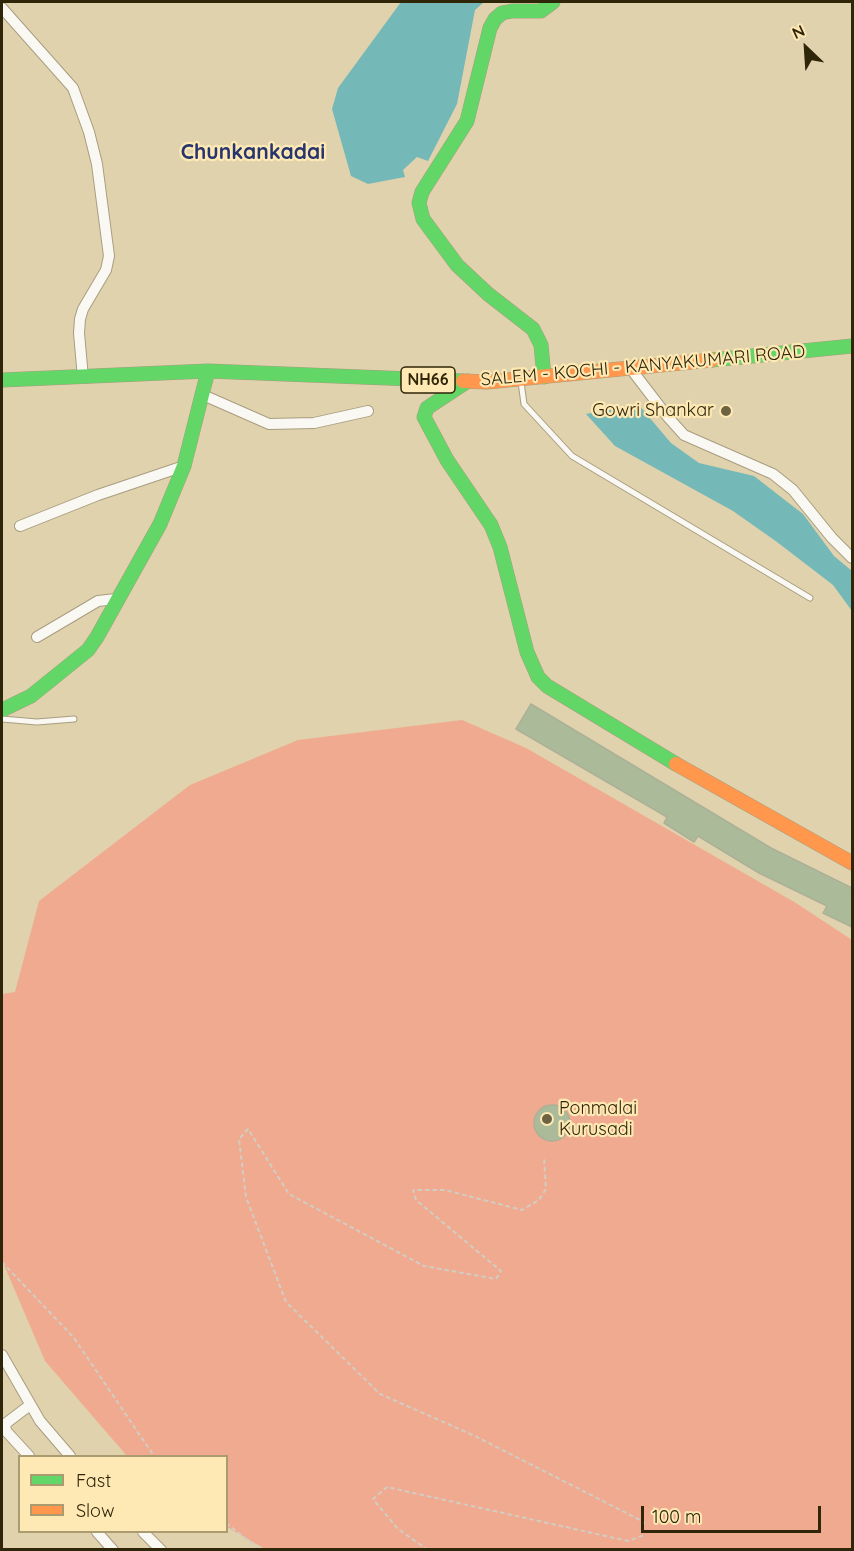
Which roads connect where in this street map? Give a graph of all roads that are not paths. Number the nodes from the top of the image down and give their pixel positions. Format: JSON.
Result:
{"nodes":[{"id":1,"x":553,"y":2,"type":"edge"},
{"id":2,"x":2,"y":8,"type":"edge"},
{"id":3,"x":852,"y":346,"type":"edge"},
{"id":4,"x":631,"y":369,"type":"junction"},
{"id":5,"x":208,"y":371,"type":"junction"},
{"id":6,"x":544,"y":377,"type":"junction"},
{"id":7,"x":83,"y":378,"type":"junction"},
{"id":8,"x":521,"y":379,"type":"junction"},
{"id":9,"x":2,"y":380,"type":"edge"},
{"id":10,"x":468,"y":381,"type":"junction"},
{"id":11,"x":203,"y":395,"type":"junction"},
{"id":12,"x":368,"y":411,"type":"dead end"},
{"id":13,"x":184,"y":466,"type":"junction"},
{"id":14,"x":20,"y":526,"type":"dead end"},
{"id":15,"x":852,"y":558,"type":"edge"},
{"id":16,"x":810,"y":598,"type":"dead end"},
{"id":17,"x":116,"y":599,"type":"junction"},
{"id":18,"x":37,"y":637,"type":"dead end"},
{"id":19,"x":2,"y":710,"type":"edge"},
{"id":20,"x":2,"y":719,"type":"edge"},
{"id":21,"x":74,"y":719,"type":"dead end"},
{"id":22,"x":852,"y":863,"type":"edge"},
{"id":23,"x":2,"y":1355,"type":"edge"},
{"id":24,"x":30,"y":1405,"type":"junction"},
{"id":25,"x":28,"y":1455,"type":"edge"},
{"id":26,"x":69,"y":1455,"type":"edge"},
{"id":27,"x":98,"y":1533,"type":"edge"},
{"id":28,"x":145,"y":1533,"type":"edge"},
{"id":29,"x":114,"y":1550,"type":"edge"},
{"id":30,"x":161,"y":1550,"type":"edge"}],
"edges":[{"from":1,"to":6,"type":"main road"},
{"from":2,"to":7,"type":"street"},
{"from":3,"to":4,"type":"main road","name":"SALEM - KOCHI - KANYAKUMARI ROAD","number":"NH66"},
{"from":4,"to":6,"type":"main road","name":"SALEM - KOCHI - KANYAKUMARI ROAD","number":"NH66"},
{"from":4,"to":15,"type":"street"},
{"from":5,"to":7,"type":"main road","name":"SALEM - KOCHI - KANYAKUMARI ROAD","number":"NH66"},
{"from":5,"to":10,"type":"main road","name":"SALEM - KOCHI - KANYAKUMARI ROAD","number":"NH66"},
{"from":5,"to":11,"type":"main road"},
{"from":6,"to":8,"type":"main road","name":"SALEM - KOCHI - KANYAKUMARI ROAD","number":"NH66"},
{"from":7,"to":9,"type":"main road","name":"SALEM - KOCHI - KANYAKUMARI ROAD","number":"NH66"},
{"from":8,"to":10,"type":"main road","name":"SALEM - KOCHI - KANYAKUMARI ROAD","number":"NH66"},
{"from":8,"to":16,"type":"lane"},
{"from":10,"to":22,"type":"main road"},
{"from":11,"to":12,"type":"street"},
{"from":11,"to":13,"type":"main road"},
{"from":13,"to":14,"type":"street"},
{"from":13,"to":17,"type":"main road"},
{"from":17,"to":18,"type":"street"},
{"from":17,"to":19,"type":"main road"},
{"from":20,"to":21,"type":"lane"},
{"from":23,"to":24,"type":"street"},
{"from":24,"to":25,"type":"street"},
{"from":24,"to":26,"type":"street"},
{"from":27,"to":29,"type":"street"},
{"from":28,"to":30,"type":"street"}]}
